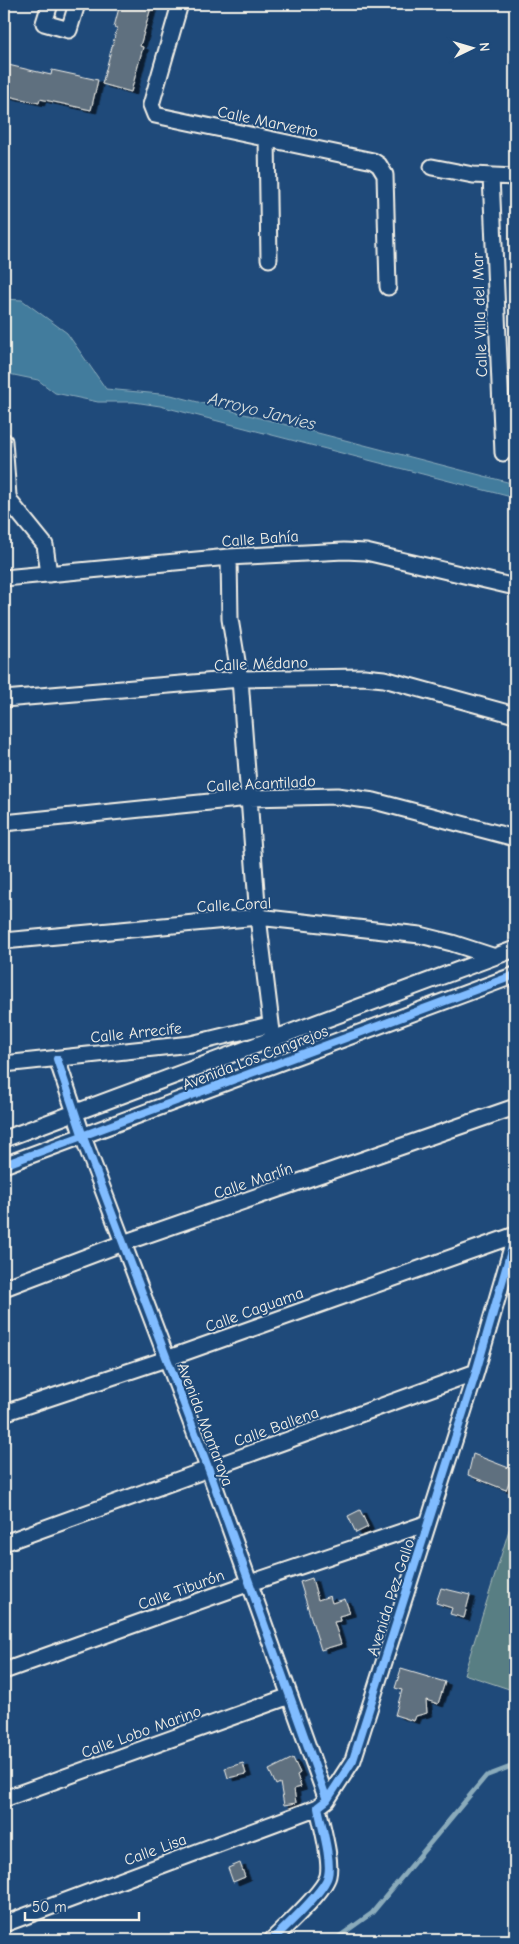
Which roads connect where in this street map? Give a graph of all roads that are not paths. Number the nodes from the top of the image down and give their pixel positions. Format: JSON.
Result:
{"nodes":[{"id":1,"x":50,"y":4,"type":"edge"},
{"id":2,"x":77,"y":4,"type":"edge"},
{"id":3,"x":180,"y":4,"type":"edge"},
{"id":4,"x":267,"y":138,"type":"junction"},
{"id":5,"x":432,"y":168,"type":"dead end"},
{"id":6,"x":491,"y":176,"type":"junction"},
{"id":7,"x":515,"y":177,"type":"edge"},
{"id":8,"x":270,"y":259,"type":"dead end"},
{"id":9,"x":388,"y":287,"type":"dead end"},
{"id":10,"x":4,"y":441,"type":"edge"},
{"id":11,"x":503,"y":453,"type":"dead end"},
{"id":12,"x":229,"y":558,"type":"junction"},
{"id":13,"x":49,"y":574,"type":"junction"},
{"id":14,"x":4,"y":578,"type":"edge"},
{"id":15,"x":515,"y":587,"type":"edge"},
{"id":16,"x":240,"y":679,"type":"junction"},
{"id":17,"x":4,"y":699,"type":"edge"},
{"id":18,"x":515,"y":715,"type":"edge"},
{"id":19,"x":248,"y":798,"type":"junction"},
{"id":20,"x":4,"y":823,"type":"edge"},
{"id":21,"x":515,"y":838,"type":"edge"},
{"id":22,"x":258,"y":917,"type":"junction"},
{"id":23,"x":4,"y":941,"type":"edge"},
{"id":24,"x":515,"y":949,"type":"edge"},
{"id":25,"x":492,"y":956,"type":"junction"},
{"id":26,"x":515,"y":975,"type":"edge"},
{"id":27,"x":271,"y":1032,"type":"junction"},
{"id":28,"x":57,"y":1059,"type":"junction"},
{"id":29,"x":4,"y":1064,"type":"edge"},
{"id":30,"x":515,"y":1107,"type":"edge"},
{"id":31,"x":75,"y":1113,"type":"junction"},
{"id":32,"x":83,"y":1137,"type":"junction"},
{"id":33,"x":4,"y":1139,"type":"edge"},
{"id":34,"x":4,"y":1165,"type":"edge"},
{"id":35,"x":515,"y":1236,"type":"edge"},
{"id":36,"x":123,"y":1243,"type":"junction"},
{"id":37,"x":4,"y":1288,"type":"edge"},
{"id":38,"x":166,"y":1359,"type":"junction"},
{"id":39,"x":476,"y":1372,"type":"junction"},
{"id":40,"x":4,"y":1413,"type":"edge"},
{"id":41,"x":209,"y":1470,"type":"junction"},
{"id":42,"x":428,"y":1523,"type":"junction"},
{"id":43,"x":4,"y":1544,"type":"edge"},
{"id":44,"x":250,"y":1583,"type":"junction"},
{"id":45,"x":4,"y":1671,"type":"edge"},
{"id":46,"x":290,"y":1696,"type":"junction"},
{"id":47,"x":4,"y":1799,"type":"edge"},
{"id":48,"x":322,"y":1804,"type":"junction"},
{"id":49,"x":4,"y":1924,"type":"edge"},
{"id":50,"x":272,"y":1940,"type":"edge"}],
"edges":[{"from":1,"to":2,"type":"street"},
{"from":3,"to":4,"type":"street","name":"Calle Marvento"},
{"from":4,"to":8,"type":"street"},
{"from":4,"to":9,"type":"street","name":"Calle Marvento"},
{"from":5,"to":6,"type":"street"},
{"from":6,"to":7,"type":"street"},
{"from":6,"to":11,"type":"street","name":"Calle Villa del Mar"},
{"from":10,"to":13,"type":"street"},
{"from":12,"to":13,"type":"street","name":"Calle Bahía"},
{"from":12,"to":15,"type":"street","name":"Calle Bahía"},
{"from":12,"to":16,"type":"street"},
{"from":13,"to":14,"type":"street","name":"Calle Bahía"},
{"from":16,"to":17,"type":"street","name":"Calle Médano"},
{"from":16,"to":18,"type":"street","name":"Calle Médano"},
{"from":16,"to":19,"type":"street"},
{"from":19,"to":20,"type":"street","name":"Calle Acantilado"},
{"from":19,"to":21,"type":"street","name":"Calle Acantilado"},
{"from":19,"to":22,"type":"street"},
{"from":22,"to":23,"type":"street","name":"Calle Coral"},
{"from":22,"to":25,"type":"street","name":"Calle Coral"},
{"from":22,"to":27,"type":"street"},
{"from":24,"to":25,"type":"street","name":"Avenida Los Cangrejos"},
{"from":25,"to":27,"type":"street","name":"Avenida Los Cangrejos"},
{"from":26,"to":32,"type":"street","name":"Avenida Los Cangrejos"},
{"from":27,"to":28,"type":"street","name":"Calle Arrecife"},
{"from":27,"to":31,"type":"street","name":"Avenida Los Cangrejos"},
{"from":28,"to":29,"type":"street","name":"Calle Arrecife"},
{"from":28,"to":31,"type":"street","name":"Avenida Mantaraya"},
{"from":30,"to":36,"type":"street","name":"Calle Marlín"},
{"from":31,"to":32,"type":"street","name":"Avenida Mantaraya"},
{"from":31,"to":33,"type":"street","name":"Avenida Los Cangrejos"},
{"from":32,"to":34,"type":"street","name":"Avenida Los Cangrejos"},
{"from":32,"to":36,"type":"street","name":"Avenida Mantaraya"},
{"from":35,"to":38,"type":"street","name":"Calle Caguama"},
{"from":35,"to":39,"type":"street","name":"Avenida Pez Gallo"},
{"from":36,"to":37,"type":"street","name":"Calle Marlín"},
{"from":36,"to":38,"type":"street","name":"Avenida Mantaraya"},
{"from":38,"to":40,"type":"street","name":"Calle Caguama"},
{"from":38,"to":41,"type":"street","name":"Avenida Mantaraya"},
{"from":39,"to":41,"type":"street","name":"Calle Ballena"},
{"from":39,"to":42,"type":"street","name":"Avenida Pez Gallo"},
{"from":41,"to":43,"type":"street","name":"Calle Ballena"},
{"from":41,"to":44,"type":"street","name":"Avenida Mantaraya"},
{"from":42,"to":44,"type":"street","name":"Calle Tiburón"},
{"from":42,"to":48,"type":"street","name":"Avenida Pez Gallo"},
{"from":44,"to":45,"type":"street","name":"Calle Tiburón"},
{"from":44,"to":46,"type":"street","name":"Avenida Mantaraya"},
{"from":46,"to":47,"type":"street","name":"Calle Lobo Marino"},
{"from":46,"to":48,"type":"street","name":"Avenida Mantaraya"},
{"from":48,"to":49,"type":"street","name":"Calle Lisa"},
{"from":48,"to":50,"type":"street"}]}
